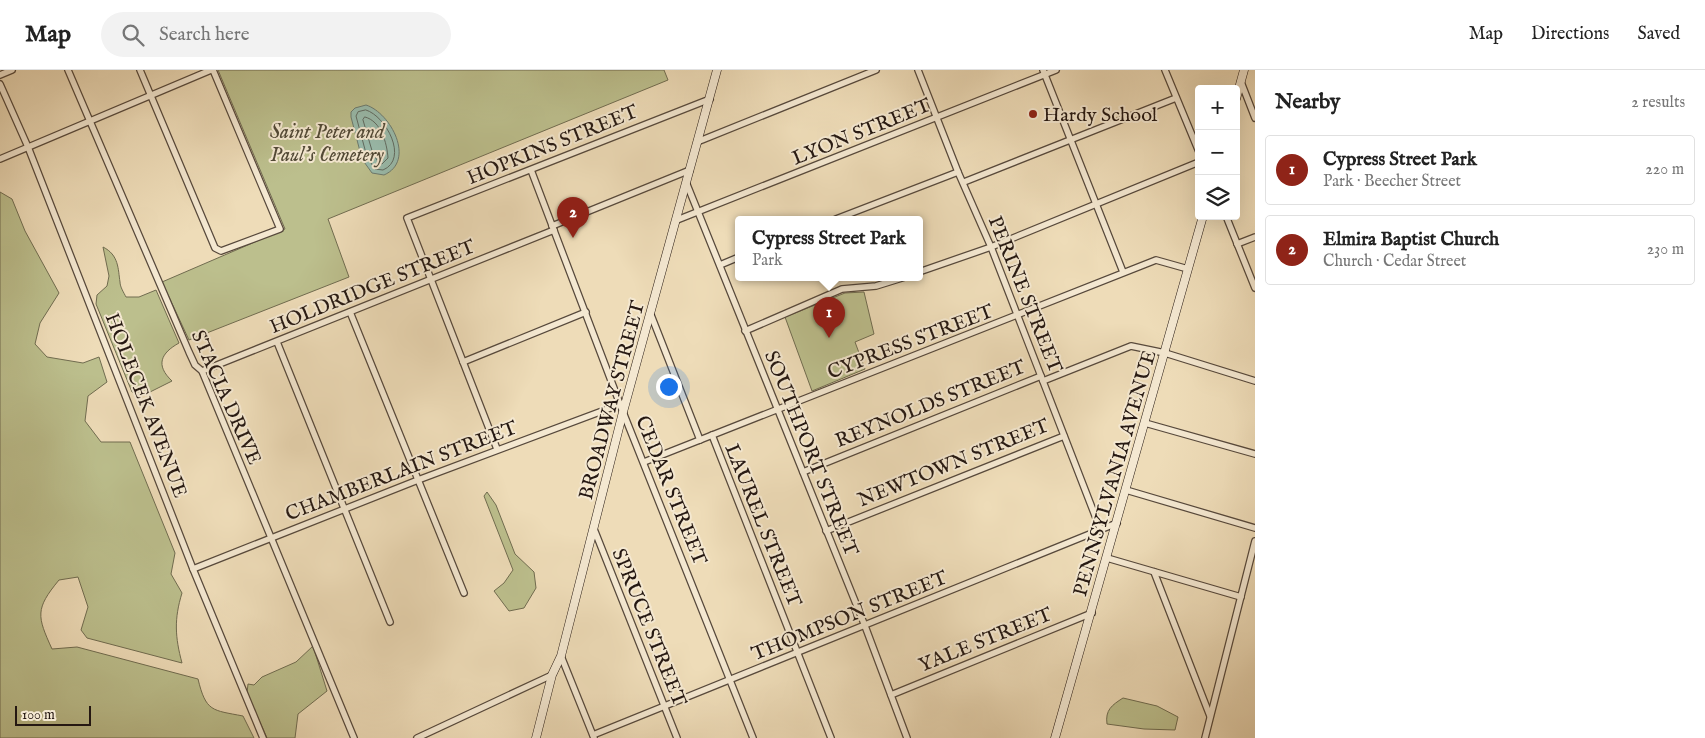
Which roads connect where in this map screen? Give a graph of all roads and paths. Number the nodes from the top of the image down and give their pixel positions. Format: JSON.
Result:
{"nodes":[{"id":1,"x":12,"y":70,"type":"edge"},
{"id":2,"x":68,"y":70,"type":"edge"},
{"id":3,"x":140,"y":70,"type":"edge"},
{"id":4,"x":212,"y":70,"type":"edge"},
{"id":5,"x":717,"y":70,"type":"edge"},
{"id":6,"x":876,"y":70,"type":"edge"},
{"id":7,"x":918,"y":70,"type":"edge"},
{"id":8,"x":1056,"y":70,"type":"edge"},
{"id":9,"x":1165,"y":70,"type":"edge"},
{"id":10,"x":1244,"y":70,"type":"edge"},
{"id":11,"x":1044,"y":72,"type":"edge"},
{"id":12,"x":0,"y":75,"type":"edge"},
{"id":13,"x":1241,"y":82,"type":"junction"},
{"id":14,"x":0,"y":84,"type":"edge"},
{"id":15,"x":1240,"y":85,"type":"edge"},
{"id":16,"x":151,"y":96,"type":"junction"},
{"id":17,"x":1176,"y":98,"type":"junction"},
{"id":18,"x":710,"y":99,"type":"junction"},
{"id":19,"x":938,"y":118,"type":"junction"},
{"id":20,"x":1255,"y":118,"type":"edge"},
{"id":21,"x":92,"y":121,"type":"junction"},
{"id":22,"x":1070,"y":139,"type":"junction"},
{"id":23,"x":697,"y":142,"type":"junction"},
{"id":24,"x":1195,"y":143,"type":"edge"},
{"id":25,"x":28,"y":147,"type":"junction"},
{"id":26,"x":0,"y":159,"type":"edge"},
{"id":27,"x":1195,"y":164,"type":"edge"},
{"id":28,"x":531,"y":170,"type":"junction"},
{"id":29,"x":690,"y":170,"type":"junction"},
{"id":30,"x":958,"y":172,"type":"junction"},
{"id":31,"x":686,"y":182,"type":"junction"},
{"id":32,"x":964,"y":182,"type":"junction"},
{"id":33,"x":1096,"y":204,"type":"junction"},
{"id":34,"x":698,"y":213,"type":"junction"},
{"id":35,"x":844,"y":216,"type":"edge"},
{"id":36,"x":677,"y":220,"type":"junction"},
{"id":37,"x":1202,"y":220,"type":"edge"},
{"id":38,"x":1228,"y":220,"type":"edge"},
{"id":39,"x":553,"y":228,"type":"junction"},
{"id":40,"x":1255,"y":237,"type":"edge"},
{"id":41,"x":1237,"y":244,"type":"junction"},
{"id":42,"x":991,"y":247,"type":"junction"},
{"id":43,"x":735,"y":259,"type":"edge"},
{"id":44,"x":720,"y":265,"type":"junction"},
{"id":45,"x":1188,"y":269,"type":"junction"},
{"id":46,"x":923,"y":271,"type":"edge"},
{"id":47,"x":1123,"y":272,"type":"junction"},
{"id":48,"x":431,"y":280,"type":"junction"},
{"id":49,"x":892,"y":281,"type":"edge"},
{"id":50,"x":1255,"y":288,"type":"edge"},
{"id":51,"x":350,"y":312,"type":"junction"},
{"id":52,"x":586,"y":312,"type":"junction"},
{"id":53,"x":651,"y":315,"type":"junction"},
{"id":54,"x":1016,"y":316,"type":"junction"},
{"id":55,"x":745,"y":331,"type":"junction"},
{"id":56,"x":277,"y":342,"type":"junction"},
{"id":57,"x":1165,"y":354,"type":"junction"},
{"id":58,"x":463,"y":362,"type":"junction"},
{"id":59,"x":202,"y":372,"type":"junction"},
{"id":60,"x":1042,"y":379,"type":"junction"},
{"id":61,"x":1255,"y":381,"type":"edge"},
{"id":62,"x":622,"y":408,"type":"junction"},
{"id":63,"x":778,"y":410,"type":"junction"},
{"id":64,"x":1144,"y":423,"type":"junction"},
{"id":65,"x":712,"y":435,"type":"junction"},
{"id":66,"x":1064,"y":436,"type":"junction"},
{"id":67,"x":700,"y":440,"type":"junction"},
{"id":68,"x":497,"y":449,"type":"junction"},
{"id":69,"x":1255,"y":454,"type":"edge"},
{"id":70,"x":644,"y":462,"type":"junction"},
{"id":71,"x":803,"y":472,"type":"junction"},
{"id":72,"x":418,"y":480,"type":"junction"},
{"id":73,"x":1126,"y":490,"type":"junction"},
{"id":74,"x":345,"y":509,"type":"junction"},
{"id":75,"x":1117,"y":523,"type":"junction"},
{"id":76,"x":1255,"y":528,"type":"edge"},
{"id":77,"x":594,"y":529,"type":"junction"},
{"id":78,"x":826,"y":530,"type":"junction"},
{"id":79,"x":1102,"y":530,"type":"junction"},
{"id":80,"x":271,"y":539,"type":"junction"},
{"id":81,"x":1255,"y":541,"type":"edge"},
{"id":82,"x":1107,"y":558,"type":"junction"},
{"id":83,"x":193,"y":570,"type":"junction"},
{"id":84,"x":1154,"y":572,"type":"junction"},
{"id":85,"x":464,"y":593,"type":"dead end"},
{"id":86,"x":1241,"y":597,"type":"junction"},
{"id":87,"x":1092,"y":613,"type":"junction"},
{"id":88,"x":390,"y":622,"type":"dead end"},
{"id":89,"x":865,"y":626,"type":"junction"},
{"id":90,"x":798,"y":653,"type":"junction"},
{"id":91,"x":560,"y":656,"type":"junction"},
{"id":92,"x":552,"y":675,"type":"junction"},
{"id":93,"x":731,"y":680,"type":"junction"},
{"id":94,"x":890,"y":696,"type":"junction"},
{"id":95,"x":664,"y":708,"type":"junction"},
{"id":96,"x":1210,"y":716,"type":"junction"},
{"id":97,"x":594,"y":737,"type":"edge"},
{"id":98,"x":263,"y":738,"type":"edge"},
{"id":99,"x":354,"y":738,"type":"edge"},
{"id":100,"x":417,"y":738,"type":"edge"},
{"id":101,"x":536,"y":738,"type":"edge"},
{"id":102,"x":676,"y":738,"type":"edge"},
{"id":103,"x":753,"y":738,"type":"edge"},
{"id":104,"x":831,"y":738,"type":"edge"},
{"id":105,"x":907,"y":738,"type":"edge"},
{"id":106,"x":1055,"y":738,"type":"edge"},
{"id":107,"x":1205,"y":738,"type":"edge"}],
"edges":[{"from":1,"to":12,"type":"street"},
{"from":2,"to":21,"type":"street","name":"STACIA DRIVE"},
{"from":3,"to":16,"type":"street"},
{"from":4,"to":16,"type":"street"},
{"from":4,"to":16,"type":"street"},
{"from":5,"to":18,"type":"street","name":"BROADWAY STREET"},
{"from":6,"to":23,"type":"street"},
{"from":7,"to":19,"type":"street","name":"PERINE STREET"},
{"from":8,"to":11,"type":"street","name":"LYON STREET"},
{"from":9,"to":17,"type":"street"},
{"from":10,"to":13,"type":"street"},
{"from":11,"to":19,"type":"street","name":"LYON STREET"},
{"from":11,"to":22,"type":"street"},
{"from":13,"to":15,"type":"street"},
{"from":13,"to":20,"type":"street"},
{"from":14,"to":25,"type":"street","name":"HOLECEK AVENUE"},
{"from":16,"to":21,"type":"street"},
{"from":17,"to":22,"type":"street"},
{"from":17,"to":24,"type":"street"},
{"from":18,"to":23,"type":"street","name":"BROADWAY STREET"},
{"from":18,"to":28,"type":"street","name":"HOPKINS STREET"},
{"from":19,"to":30,"type":"street","name":"PERINE STREET"},
{"from":19,"to":34,"type":"street","name":"LYON STREET"},
{"from":21,"to":25,"type":"street"},
{"from":21,"to":59,"type":"street","name":"STACIA DRIVE"},
{"from":22,"to":32,"type":"street"},
{"from":22,"to":33,"type":"street"},
{"from":23,"to":29,"type":"street","name":"BROADWAY STREET"},
{"from":25,"to":26,"type":"street"},
{"from":25,"to":83,"type":"street","name":"HOLECEK AVENUE"},
{"from":27,"to":33,"type":"street"},
{"from":28,"to":39,"type":"street","name":"CEDAR STREET"},
{"from":28,"to":48,"type":"street","name":"HOPKINS STREET"},
{"from":29,"to":31,"type":"street","name":"BROADWAY STREET"},
{"from":29,"to":39,"type":"street","name":"HOLDRIDGE STREET"},
{"from":30,"to":32,"type":"street","name":"PERINE STREET"},
{"from":30,"to":35,"type":"street"},
{"from":31,"to":34,"type":"street","name":"SOUTHPORT STREET"},
{"from":31,"to":36,"type":"street","name":"BROADWAY STREET"},
{"from":32,"to":42,"type":"street","name":"PERINE STREET"},
{"from":33,"to":42,"type":"street"},
{"from":33,"to":47,"type":"street"},
{"from":34,"to":36,"type":"street","name":"LYON STREET"},
{"from":34,"to":44,"type":"street","name":"SOUTHPORT STREET"},
{"from":36,"to":53,"type":"street","name":"BROADWAY STREET"},
{"from":37,"to":45,"type":"street","name":"PENNSYLVANIA AVENUE"},
{"from":38,"to":41,"type":"street"},
{"from":39,"to":48,"type":"street","name":"HOLDRIDGE STREET"},
{"from":39,"to":52,"type":"street","name":"CEDAR STREET"},
{"from":40,"to":41,"type":"street"},
{"from":41,"to":50,"type":"street"},
{"from":42,"to":46,"type":"street"},
{"from":42,"to":54,"type":"street","name":"PERINE STREET"},
{"from":43,"to":44,"type":"street"},
{"from":44,"to":55,"type":"street","name":"SOUTHPORT STREET"},
{"from":45,"to":47,"type":"street","name":"CYPRESS STREET"},
{"from":45,"to":57,"type":"street","name":"PENNSYLVANIA AVENUE"},
{"from":47,"to":54,"type":"street","name":"CYPRESS STREET"},
{"from":48,"to":51,"type":"street","name":"HOLDRIDGE STREET"},
{"from":48,"to":58,"type":"street"},
{"from":49,"to":55,"type":"street"},
{"from":51,"to":56,"type":"street","name":"HOLDRIDGE STREET"},
{"from":51,"to":72,"type":"street"},
{"from":52,"to":58,"type":"street"},
{"from":52,"to":62,"type":"street","name":"CEDAR STREET"},
{"from":53,"to":62,"type":"street","name":"BROADWAY STREET"},
{"from":53,"to":67,"type":"street","name":"LAUREL STREET"},
{"from":54,"to":60,"type":"street","name":"PERINE STREET"},
{"from":54,"to":63,"type":"street","name":"CYPRESS STREET"},
{"from":55,"to":63,"type":"street","name":"SOUTHPORT STREET"},
{"from":56,"to":59,"type":"street","name":"HOLDRIDGE STREET"},
{"from":56,"to":74,"type":"street"},
{"from":57,"to":60,"type":"street","name":"REYNOLDS STREET"},
{"from":57,"to":61,"type":"street","name":"REYNOLDS STREET"},
{"from":57,"to":64,"type":"street","name":"PENNSYLVANIA AVENUE"},
{"from":58,"to":68,"type":"street"},
{"from":59,"to":80,"type":"street","name":"STACIA DRIVE"},
{"from":60,"to":66,"type":"street","name":"PERINE STREET"},
{"from":60,"to":71,"type":"street","name":"REYNOLDS STREET"},
{"from":62,"to":68,"type":"street","name":"CHAMBERLAIN STREET"},
{"from":62,"to":70,"type":"street","name":"CEDAR STREET"},
{"from":62,"to":77,"type":"street","name":"BROADWAY STREET"},
{"from":63,"to":65,"type":"street","name":"CYPRESS STREET"},
{"from":63,"to":71,"type":"street","name":"SOUTHPORT STREET"},
{"from":64,"to":69,"type":"street"},
{"from":64,"to":73,"type":"street","name":"PENNSYLVANIA AVENUE"},
{"from":65,"to":67,"type":"street","name":"CYPRESS STREET"},
{"from":65,"to":90,"type":"street","name":"LAUREL STREET"},
{"from":66,"to":78,"type":"street","name":"NEWTOWN STREET"},
{"from":66,"to":79,"type":"street","name":"PERINE STREET"},
{"from":67,"to":70,"type":"street","name":"CYPRESS STREET"},
{"from":68,"to":72,"type":"street","name":"CHAMBERLAIN STREET"},
{"from":70,"to":93,"type":"street","name":"CEDAR STREET"},
{"from":71,"to":78,"type":"street","name":"SOUTHPORT STREET"},
{"from":72,"to":74,"type":"street","name":"CHAMBERLAIN STREET"},
{"from":72,"to":85,"type":"street"},
{"from":73,"to":75,"type":"street","name":"PENNSYLVANIA AVENUE"},
{"from":73,"to":76,"type":"street"},
{"from":74,"to":80,"type":"street","name":"CHAMBERLAIN STREET"},
{"from":74,"to":88,"type":"street"},
{"from":75,"to":79,"type":"street","name":"THOMPSON STREET"},
{"from":75,"to":82,"type":"street","name":"PENNSYLVANIA AVENUE"},
{"from":77,"to":91,"type":"street","name":"BROADWAY STREET"},
{"from":77,"to":95,"type":"street","name":"SPRUCE STREET"},
{"from":78,"to":89,"type":"street","name":"SOUTHPORT STREET"},
{"from":79,"to":89,"type":"street","name":"THOMPSON STREET"},
{"from":80,"to":83,"type":"street","name":"CHAMBERLAIN STREET"},
{"from":80,"to":99,"type":"street","name":"STACIA DRIVE"},
{"from":81,"to":86,"type":"street"},
{"from":82,"to":84,"type":"street"},
{"from":82,"to":87,"type":"street","name":"PENNSYLVANIA AVENUE"},
{"from":83,"to":98,"type":"street","name":"HOLECEK AVENUE"},
{"from":84,"to":86,"type":"street"},
{"from":84,"to":96,"type":"street"},
{"from":86,"to":96,"type":"street"},
{"from":87,"to":94,"type":"street","name":"YALE STREET"},
{"from":87,"to":106,"type":"street","name":"PENNSYLVANIA AVENUE"},
{"from":89,"to":90,"type":"street","name":"THOMPSON STREET"},
{"from":89,"to":94,"type":"street","name":"SOUTHPORT STREET"},
{"from":90,"to":93,"type":"street","name":"THOMPSON STREET"},
{"from":90,"to":104,"type":"street","name":"LAUREL STREET"},
{"from":91,"to":92,"type":"street","name":"BROADWAY STREET"},
{"from":91,"to":97,"type":"street"},
{"from":92,"to":100,"type":"street"},
{"from":92,"to":101,"type":"street","name":"BROADWAY STREET"},
{"from":93,"to":95,"type":"street","name":"THOMPSON STREET"},
{"from":93,"to":103,"type":"street","name":"CEDAR STREET"},
{"from":94,"to":105,"type":"street","name":"SOUTHPORT STREET"},
{"from":95,"to":97,"type":"street","name":"THOMPSON STREET"},
{"from":95,"to":102,"type":"street","name":"SPRUCE STREET"},
{"from":96,"to":107,"type":"street"}]}
